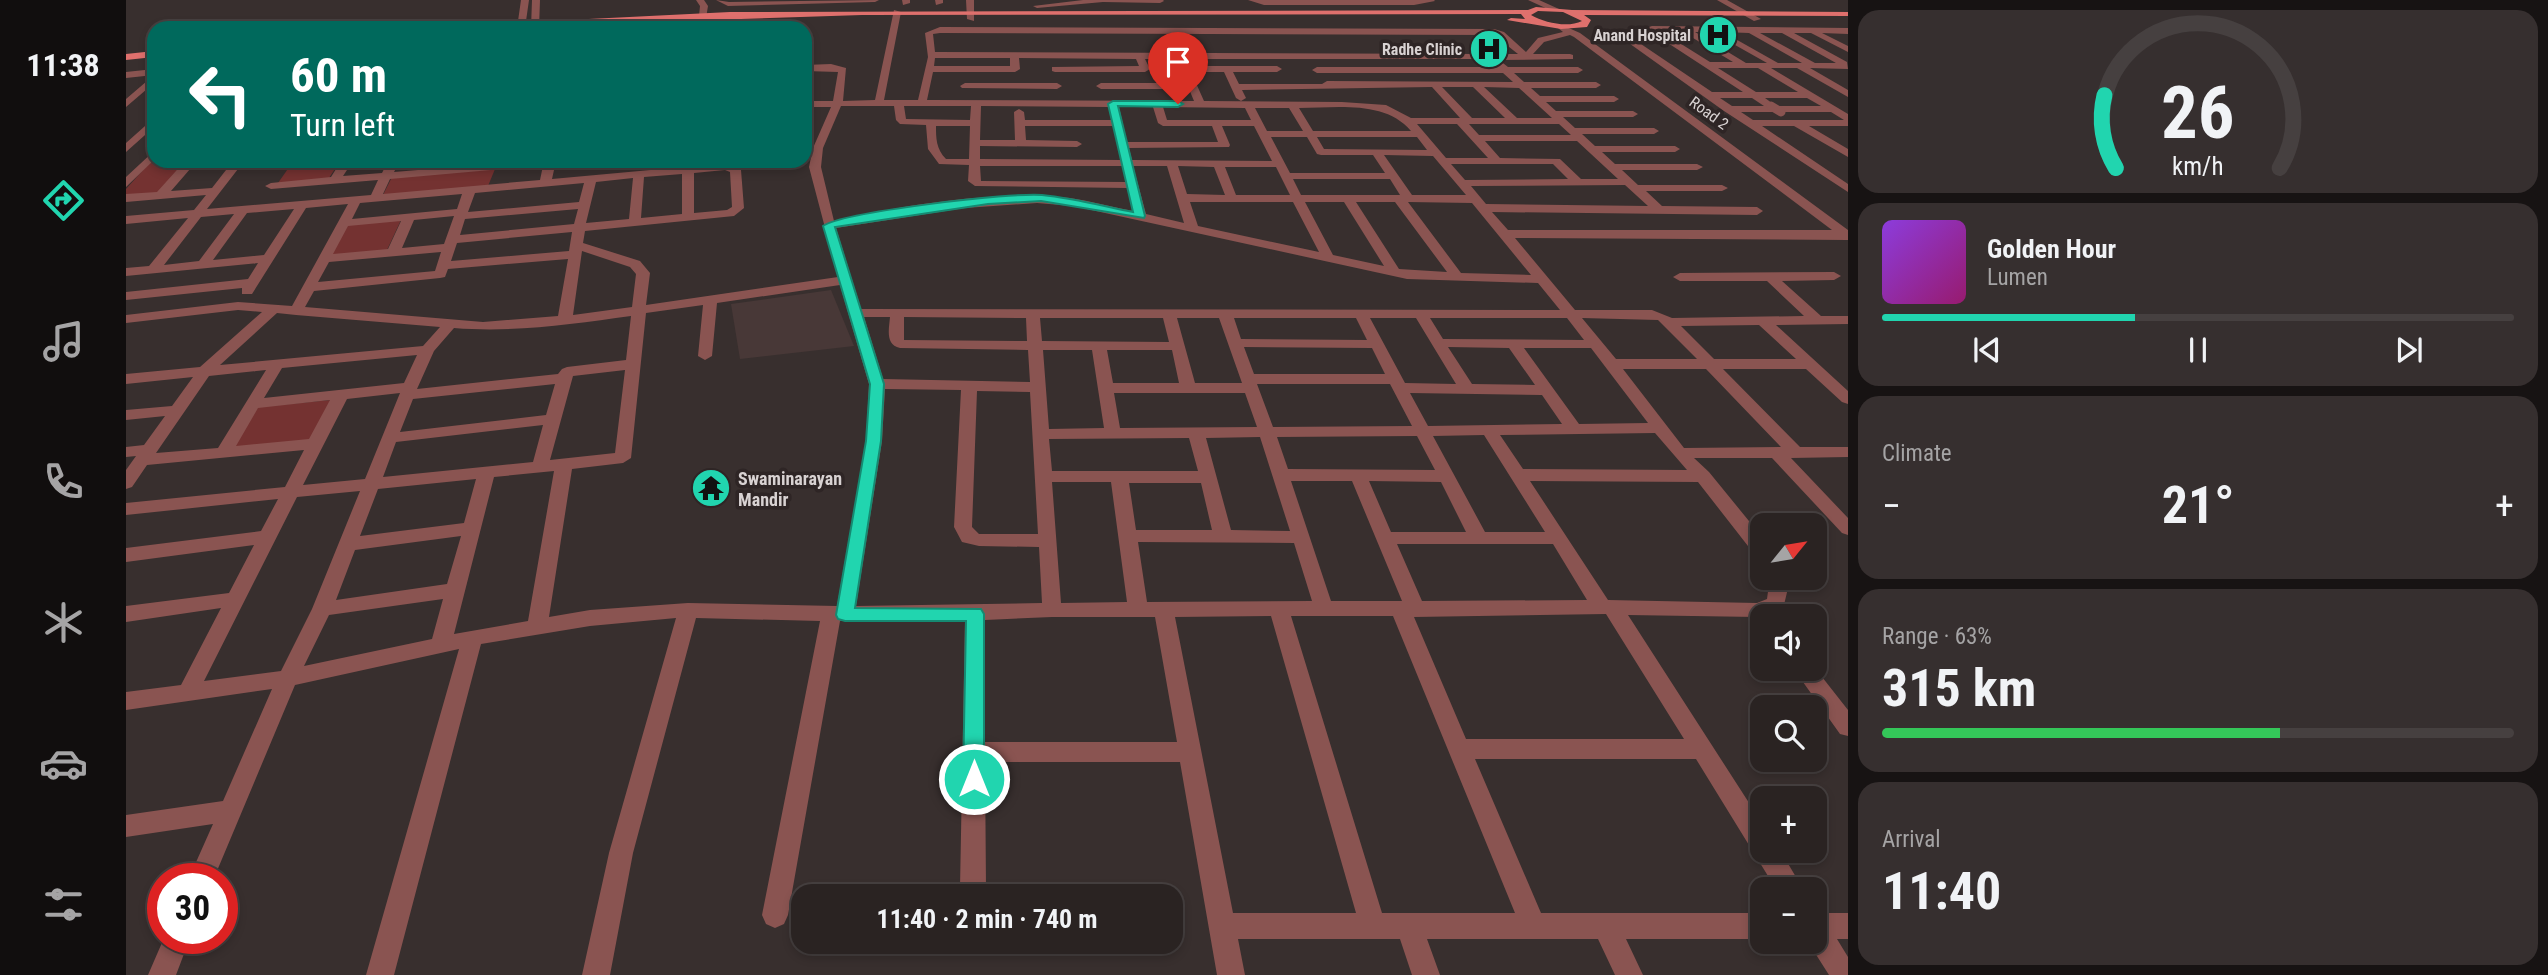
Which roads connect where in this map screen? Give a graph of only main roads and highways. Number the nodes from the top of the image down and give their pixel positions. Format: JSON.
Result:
{"nodes":[{"id":1,"x":1534,"y":4,"type":"edge"},
{"id":2,"x":1037,"y":6,"type":"edge"},
{"id":3,"x":1526,"y":12,"type":"junction"},
{"id":4,"x":1573,"y":12,"type":"junction"},
{"id":5,"x":896,"y":15,"type":"junction"},
{"id":6,"x":971,"y":16,"type":"junction"},
{"id":7,"x":1848,"y":17,"type":"edge"},
{"id":8,"x":610,"y":21,"type":"edge"},
{"id":9,"x":723,"y":21,"type":"edge"},
{"id":10,"x":1584,"y":25,"type":"junction"},
{"id":11,"x":1572,"y":29,"type":"road end"},
{"id":12,"x":147,"y":55,"type":"edge"},
{"id":13,"x":126,"y":57,"type":"edge"},
{"id":14,"x":147,"y":62,"type":"edge"},
{"id":15,"x":126,"y":64,"type":"edge"}],
"edges":[{"from":1,"to":3,"type":"main road"},
{"from":1,"to":4,"type":"main road"},
{"from":2,"to":3,"type":"main road"},
{"from":2,"to":6,"type":"main road"},
{"from":3,"to":6,"type":"main road"},
{"from":4,"to":7,"type":"main road"},
{"from":4,"to":10,"type":"main road"},
{"from":5,"to":6,"type":"main road"},
{"from":5,"to":8,"type":"main road"},
{"from":5,"to":9,"type":"main road"},
{"from":7,"to":10,"type":"main road"},
{"from":10,"to":11,"type":"main road"},
{"from":12,"to":13,"type":"main road"},
{"from":14,"to":15,"type":"main road"}]}
